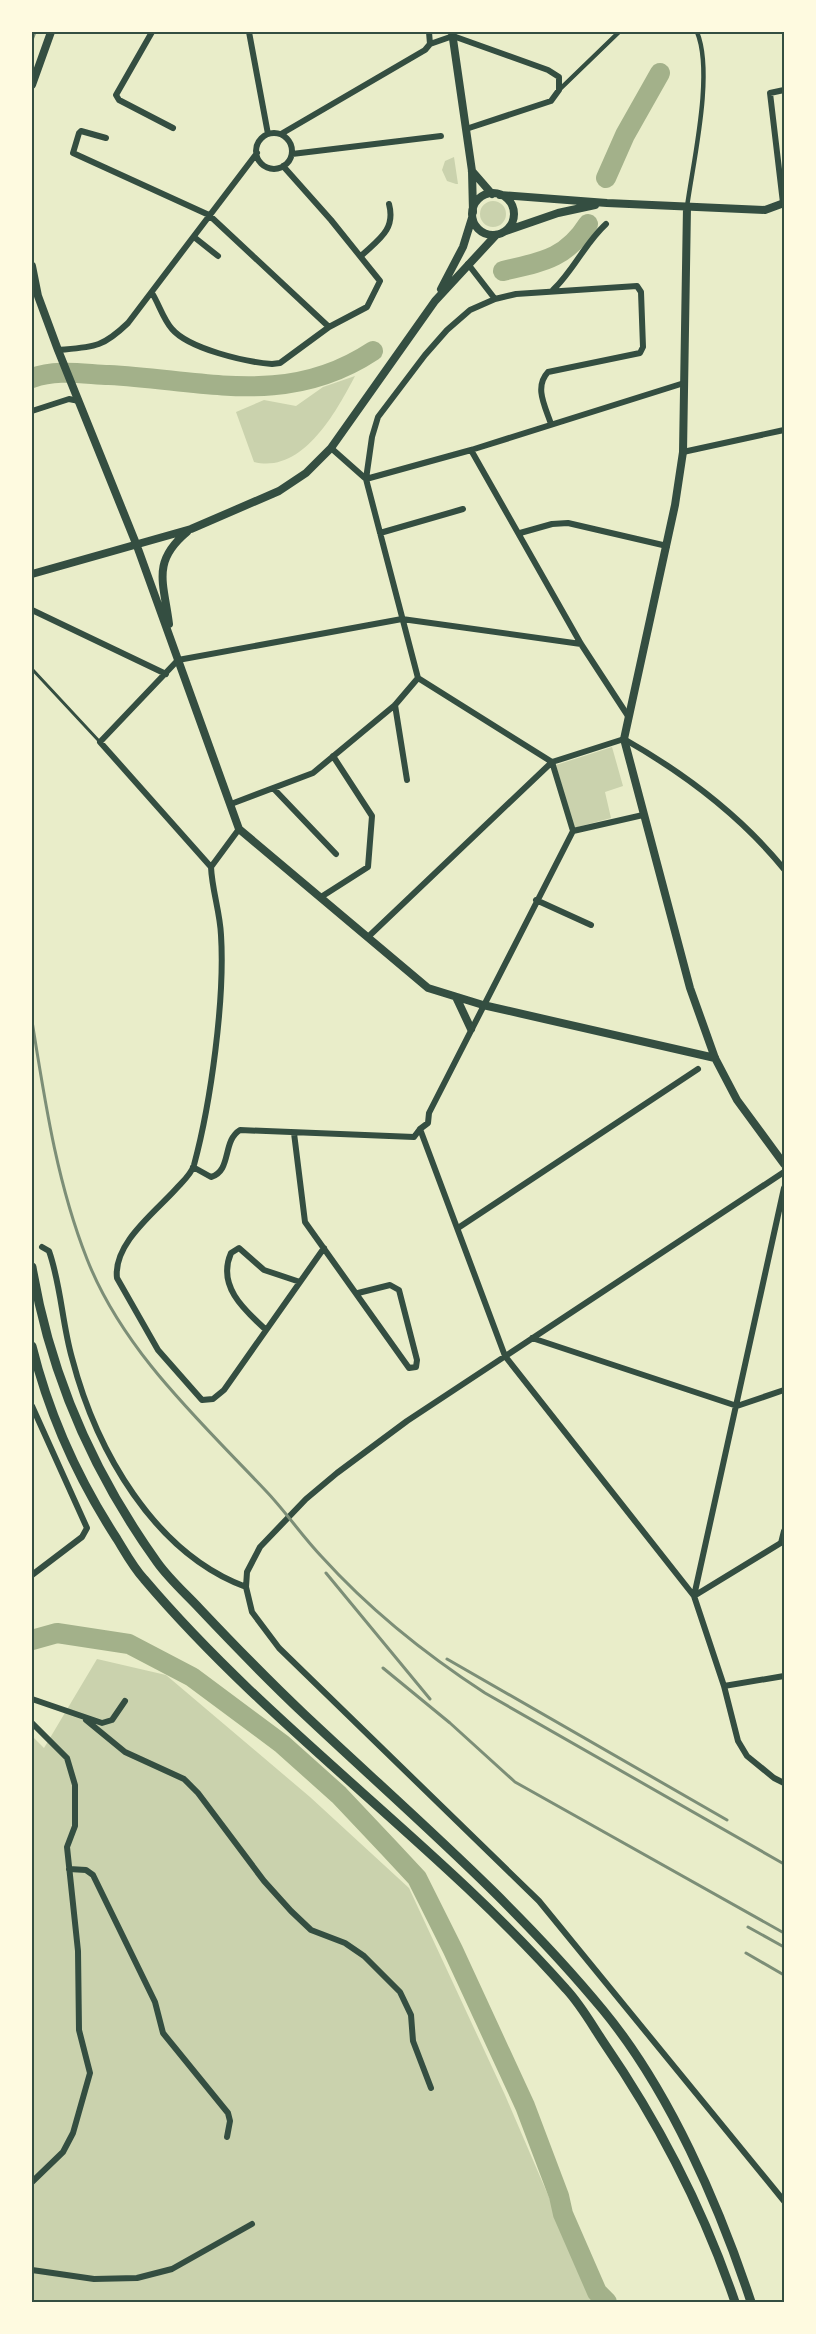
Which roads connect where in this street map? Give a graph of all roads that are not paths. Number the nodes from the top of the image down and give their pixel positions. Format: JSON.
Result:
{"nodes":[{"id":1,"x":51,"y":32,"type":"edge"},
{"id":2,"x":152,"y":32,"type":"edge"},
{"id":3,"x":249,"y":32,"type":"edge"},
{"id":4,"x":429,"y":32,"type":"edge"},
{"id":5,"x":619,"y":32,"type":"edge"},
{"id":6,"x":697,"y":32,"type":"edge"},
{"id":7,"x":452,"y":34,"type":"edge"},
{"id":8,"x":430,"y":44,"type":"junction"},
{"id":9,"x":32,"y":85,"type":"edge"},
{"id":10,"x":559,"y":90,"type":"junction"},
{"id":11,"x":784,"y":90,"type":"edge"},
{"id":12,"x":173,"y":128,"type":"dead end"},
{"id":13,"x":466,"y":129,"type":"junction"},
{"id":14,"x":268,"y":134,"type":"junction"},
{"id":15,"x":282,"y":134,"type":"junction"},
{"id":16,"x":441,"y":136,"type":"dead end"},
{"id":17,"x":106,"y":138,"type":"dead end"},
{"id":18,"x":256,"y":153,"type":"junction"},
{"id":19,"x":292,"y":154,"type":"junction"},
{"id":20,"x":283,"y":166,"type":"junction"},
{"id":21,"x":472,"y":171,"type":"junction"},
{"id":22,"x":496,"y":194,"type":"junction"},
{"id":23,"x":607,"y":203,"type":"junction"},
{"id":24,"x":784,"y":203,"type":"edge"},
{"id":25,"x":389,"y":204,"type":"dead end"},
{"id":26,"x":687,"y":207,"type":"junction"},
{"id":27,"x":473,"y":214,"type":"junction"},
{"id":28,"x":209,"y":215,"type":"junction"},
{"id":29,"x":606,"y":224,"type":"dead end"},
{"id":30,"x":504,"y":232,"type":"junction"},
{"id":31,"x":496,"y":235,"type":"junction"},
{"id":32,"x":194,"y":237,"type":"junction"},
{"id":33,"x":218,"y":256,"type":"dead end"},
{"id":34,"x":360,"y":256,"type":"junction"},
{"id":35,"x":468,"y":264,"type":"junction"},
{"id":36,"x":32,"y":266,"type":"edge"},
{"id":37,"x":553,"y":290,"type":"junction"},
{"id":38,"x":152,"y":293,"type":"junction"},
{"id":39,"x":495,"y":299,"type":"junction"},
{"id":40,"x":435,"y":301,"type":"junction"},
{"id":41,"x":329,"y":327,"type":"junction"},
{"id":42,"x":58,"y":350,"type":"junction"},
{"id":43,"x":684,"y":383,"type":"junction"},
{"id":44,"x":79,"y":401,"type":"junction"},
{"id":45,"x":32,"y":411,"type":"edge"},
{"id":46,"x":551,"y":423,"type":"junction"},
{"id":47,"x":784,"y":430,"type":"edge"},
{"id":48,"x":331,"y":448,"type":"junction"},
{"id":49,"x":471,"y":450,"type":"junction"},
{"id":50,"x":683,"y":452,"type":"junction"},
{"id":51,"x":366,"y":479,"type":"junction"},
{"id":52,"x":463,"y":509,"type":"dead end"},
{"id":53,"x":191,"y":529,"type":"junction"},
{"id":54,"x":380,"y":533,"type":"junction"},
{"id":55,"x":520,"y":533,"type":"junction"},
{"id":56,"x":137,"y":546,"type":"junction"},
{"id":57,"x":667,"y":546,"type":"junction"},
{"id":58,"x":32,"y":574,"type":"edge"},
{"id":59,"x":32,"y":610,"type":"edge"},
{"id":60,"x":402,"y":619,"type":"junction"},
{"id":61,"x":171,"y":638,"type":"junction"},
{"id":62,"x":581,"y":644,"type":"junction"},
{"id":63,"x":178,"y":660,"type":"junction"},
{"id":64,"x":32,"y":669,"type":"edge"},
{"id":65,"x":166,"y":674,"type":"junction"},
{"id":66,"x":418,"y":678,"type":"junction"},
{"id":67,"x":395,"y":705,"type":"junction"},
{"id":68,"x":628,"y":716,"type":"junction"},
{"id":69,"x":624,"y":739,"type":"junction"},
{"id":70,"x":100,"y":742,"type":"junction"},
{"id":71,"x":333,"y":756,"type":"junction"},
{"id":72,"x":552,"y":762,"type":"junction"},
{"id":73,"x":407,"y":780,"type":"dead end"},
{"id":74,"x":274,"y":789,"type":"junction"},
{"id":75,"x":231,"y":804,"type":"junction"},
{"id":76,"x":644,"y":814,"type":"junction"},
{"id":77,"x":239,"y":829,"type":"junction"},
{"id":78,"x":573,"y":831,"type":"junction"},
{"id":79,"x":336,"y":854,"type":"dead end"},
{"id":80,"x":211,"y":867,"type":"junction"},
{"id":81,"x":784,"y":869,"type":"edge"},
{"id":82,"x":321,"y":897,"type":"junction"},
{"id":83,"x":536,"y":900,"type":"junction"},
{"id":84,"x":591,"y":925,"type":"dead end"},
{"id":85,"x":368,"y":937,"type":"junction"},
{"id":86,"x":456,"y":996,"type":"junction"},
{"id":87,"x":483,"y":1005,"type":"junction"},
{"id":88,"x":471,"y":1029,"type":"junction"},
{"id":89,"x":715,"y":1058,"type":"junction"},
{"id":90,"x":698,"y":1069,"type":"dead end"},
{"id":91,"x":420,"y":1129,"type":"junction"},
{"id":92,"x":294,"y":1133,"type":"junction"},
{"id":93,"x":784,"y":1164,"type":"edge"},
{"id":94,"x":193,"y":1167,"type":"junction"},
{"id":95,"x":784,"y":1172,"type":"edge"},
{"id":96,"x":784,"y":1188,"type":"edge"},
{"id":97,"x":458,"y":1227,"type":"junction"},
{"id":98,"x":42,"y":1247,"type":"dead end"},
{"id":99,"x":324,"y":1248,"type":"junction"},
{"id":100,"x":32,"y":1267,"type":"edge"},
{"id":101,"x":300,"y":1282,"type":"junction"},
{"id":102,"x":358,"y":1293,"type":"junction"},
{"id":103,"x":265,"y":1329,"type":"junction"},
{"id":104,"x":532,"y":1338,"type":"junction"},
{"id":105,"x":32,"y":1346,"type":"edge"},
{"id":106,"x":505,"y":1356,"type":"junction"},
{"id":107,"x":784,"y":1389,"type":"edge"},
{"id":108,"x":32,"y":1406,"type":"edge"},
{"id":109,"x":737,"y":1406,"type":"junction"},
{"id":110,"x":784,"y":1531,"type":"edge"},
{"id":111,"x":783,"y":1542,"type":"edge"},
{"id":112,"x":32,"y":1575,"type":"edge"},
{"id":113,"x":246,"y":1587,"type":"junction"},
{"id":114,"x":694,"y":1596,"type":"junction"},
{"id":115,"x":784,"y":1676,"type":"edge"},
{"id":116,"x":724,"y":1686,"type":"junction"},
{"id":117,"x":32,"y":1699,"type":"edge"},
{"id":118,"x":125,"y":1701,"type":"dead end"},
{"id":119,"x":86,"y":1720,"type":"junction"},
{"id":120,"x":32,"y":1723,"type":"edge"},
{"id":121,"x":784,"y":1783,"type":"edge"},
{"id":122,"x":69,"y":1869,"type":"junction"},
{"id":123,"x":431,"y":2088,"type":"dead end"},
{"id":124,"x":227,"y":2137,"type":"dead end"},
{"id":125,"x":32,"y":2182,"type":"edge"},
{"id":126,"x":784,"y":2201,"type":"edge"},
{"id":127,"x":252,"y":2224,"type":"dead end"},
{"id":128,"x":32,"y":2270,"type":"edge"},
{"id":129,"x":735,"y":2302,"type":"edge"},
{"id":130,"x":751,"y":2302,"type":"edge"}],
"edges":[{"from":1,"to":9,"type":"street"},
{"from":2,"to":12,"type":"street"},
{"from":3,"to":14,"type":"street"},
{"from":4,"to":8,"type":"street"},
{"from":5,"to":10,"type":"street"},
{"from":6,"to":26,"type":"street"},
{"from":7,"to":8,"type":"street"},
{"from":7,"to":10,"type":"street"},
{"from":7,"to":13,"type":"street"},
{"from":8,"to":15,"type":"street"},
{"from":10,"to":13,"type":"street"},
{"from":11,"to":24,"type":"street"},
{"from":13,"to":21,"type":"street"},
{"from":14,"to":15,"type":"street"},
{"from":14,"to":18,"type":"street"},
{"from":15,"to":19,"type":"street"},
{"from":16,"to":19,"type":"street"},
{"from":17,"to":28,"type":"street"},
{"from":18,"to":20,"type":"street"},
{"from":18,"to":28,"type":"street"},
{"from":19,"to":20,"type":"street"},
{"from":20,"to":34,"type":"street"},
{"from":21,"to":22,"type":"street"},
{"from":21,"to":27,"type":"street"},
{"from":22,"to":23,"type":"street"},
{"from":22,"to":27,"type":"street"},
{"from":22,"to":30,"type":"street"},
{"from":23,"to":26,"type":"street"},
{"from":23,"to":30,"type":"street"},
{"from":24,"to":26,"type":"street"},
{"from":25,"to":34,"type":"street"},
{"from":26,"to":43,"type":"street"},
{"from":27,"to":31,"type":"street"},
{"from":27,"to":40,"type":"street"},
{"from":28,"to":32,"type":"street"},
{"from":28,"to":41,"type":"street"},
{"from":29,"to":37,"type":"street"},
{"from":30,"to":31,"type":"street"},
{"from":31,"to":35,"type":"street"},
{"from":32,"to":33,"type":"street"},
{"from":32,"to":38,"type":"street"},
{"from":34,"to":41,"type":"street"},
{"from":35,"to":39,"type":"street"},
{"from":35,"to":40,"type":"street"},
{"from":36,"to":42,"type":"street"},
{"from":37,"to":39,"type":"street"},
{"from":37,"to":46,"type":"street"},
{"from":38,"to":41,"type":"street"},
{"from":38,"to":42,"type":"street"},
{"from":39,"to":51,"type":"street"},
{"from":40,"to":48,"type":"street"},
{"from":42,"to":44,"type":"street"},
{"from":43,"to":46,"type":"street"},
{"from":43,"to":50,"type":"street"},
{"from":44,"to":45,"type":"street"},
{"from":44,"to":56,"type":"street"},
{"from":46,"to":49,"type":"street"},
{"from":47,"to":50,"type":"street"},
{"from":48,"to":51,"type":"street"},
{"from":48,"to":53,"type":"street"},
{"from":49,"to":51,"type":"street"},
{"from":49,"to":55,"type":"street"},
{"from":50,"to":57,"type":"street"},
{"from":51,"to":54,"type":"street"},
{"from":52,"to":54,"type":"street"},
{"from":53,"to":56,"type":"street"},
{"from":53,"to":61,"type":"street"},
{"from":54,"to":60,"type":"street"},
{"from":55,"to":57,"type":"street"},
{"from":55,"to":62,"type":"street"},
{"from":56,"to":58,"type":"street"},
{"from":56,"to":61,"type":"street"},
{"from":57,"to":68,"type":"street"},
{"from":59,"to":65,"type":"street"},
{"from":60,"to":62,"type":"street"},
{"from":60,"to":63,"type":"street"},
{"from":60,"to":66,"type":"street"},
{"from":61,"to":63,"type":"street"},
{"from":62,"to":68,"type":"street"},
{"from":63,"to":65,"type":"street"},
{"from":63,"to":75,"type":"street"},
{"from":64,"to":70,"type":"lane"},
{"from":65,"to":70,"type":"street"},
{"from":66,"to":67,"type":"street"},
{"from":66,"to":72,"type":"street"},
{"from":67,"to":71,"type":"street"},
{"from":67,"to":73,"type":"street"},
{"from":68,"to":69,"type":"street"},
{"from":69,"to":72,"type":"street"},
{"from":69,"to":76,"type":"street"},
{"from":69,"to":81,"type":"street"},
{"from":70,"to":80,"type":"street"},
{"from":71,"to":74,"type":"street"},
{"from":71,"to":82,"type":"street"},
{"from":72,"to":78,"type":"street"},
{"from":72,"to":85,"type":"street"},
{"from":74,"to":75,"type":"street"},
{"from":74,"to":79,"type":"street"},
{"from":75,"to":77,"type":"street"},
{"from":76,"to":78,"type":"street"},
{"from":76,"to":89,"type":"street"},
{"from":77,"to":80,"type":"street"},
{"from":77,"to":82,"type":"street"},
{"from":78,"to":83,"type":"street"},
{"from":80,"to":94,"type":"street"},
{"from":82,"to":85,"type":"street"},
{"from":83,"to":84,"type":"street"},
{"from":83,"to":87,"type":"street"},
{"from":85,"to":86,"type":"street"},
{"from":86,"to":87,"type":"street"},
{"from":86,"to":88,"type":"street"},
{"from":87,"to":88,"type":"street"},
{"from":87,"to":89,"type":"street"},
{"from":88,"to":91,"type":"street"},
{"from":89,"to":93,"type":"street"},
{"from":90,"to":97,"type":"street"},
{"from":91,"to":92,"type":"street"},
{"from":91,"to":97,"type":"street"},
{"from":92,"to":94,"type":"street"},
{"from":92,"to":99,"type":"street"},
{"from":94,"to":103,"type":"street"},
{"from":95,"to":104,"type":"street"},
{"from":96,"to":109,"type":"street"},
{"from":97,"to":106,"type":"street"},
{"from":98,"to":113,"type":"street"},
{"from":99,"to":101,"type":"street"},
{"from":99,"to":102,"type":"street"},
{"from":100,"to":130,"type":"main road"},
{"from":101,"to":103,"type":"street"},
{"from":101,"to":103,"type":"street"},
{"from":102,"to":102,"type":"street"},
{"from":104,"to":106,"type":"street"},
{"from":104,"to":109,"type":"street"},
{"from":105,"to":129,"type":"main road"},
{"from":106,"to":113,"type":"street"},
{"from":106,"to":114,"type":"street"},
{"from":107,"to":109,"type":"street"},
{"from":108,"to":112,"type":"street"},
{"from":109,"to":114,"type":"street"},
{"from":110,"to":111,"type":"street"},
{"from":111,"to":114,"type":"street"},
{"from":113,"to":126,"type":"street"},
{"from":114,"to":116,"type":"street"},
{"from":115,"to":116,"type":"street"},
{"from":116,"to":121,"type":"street"},
{"from":117,"to":119,"type":"street"},
{"from":118,"to":119,"type":"street"},
{"from":119,"to":123,"type":"street"},
{"from":120,"to":122,"type":"street"},
{"from":122,"to":124,"type":"street"},
{"from":122,"to":125,"type":"street"},
{"from":127,"to":128,"type":"street"}]}
